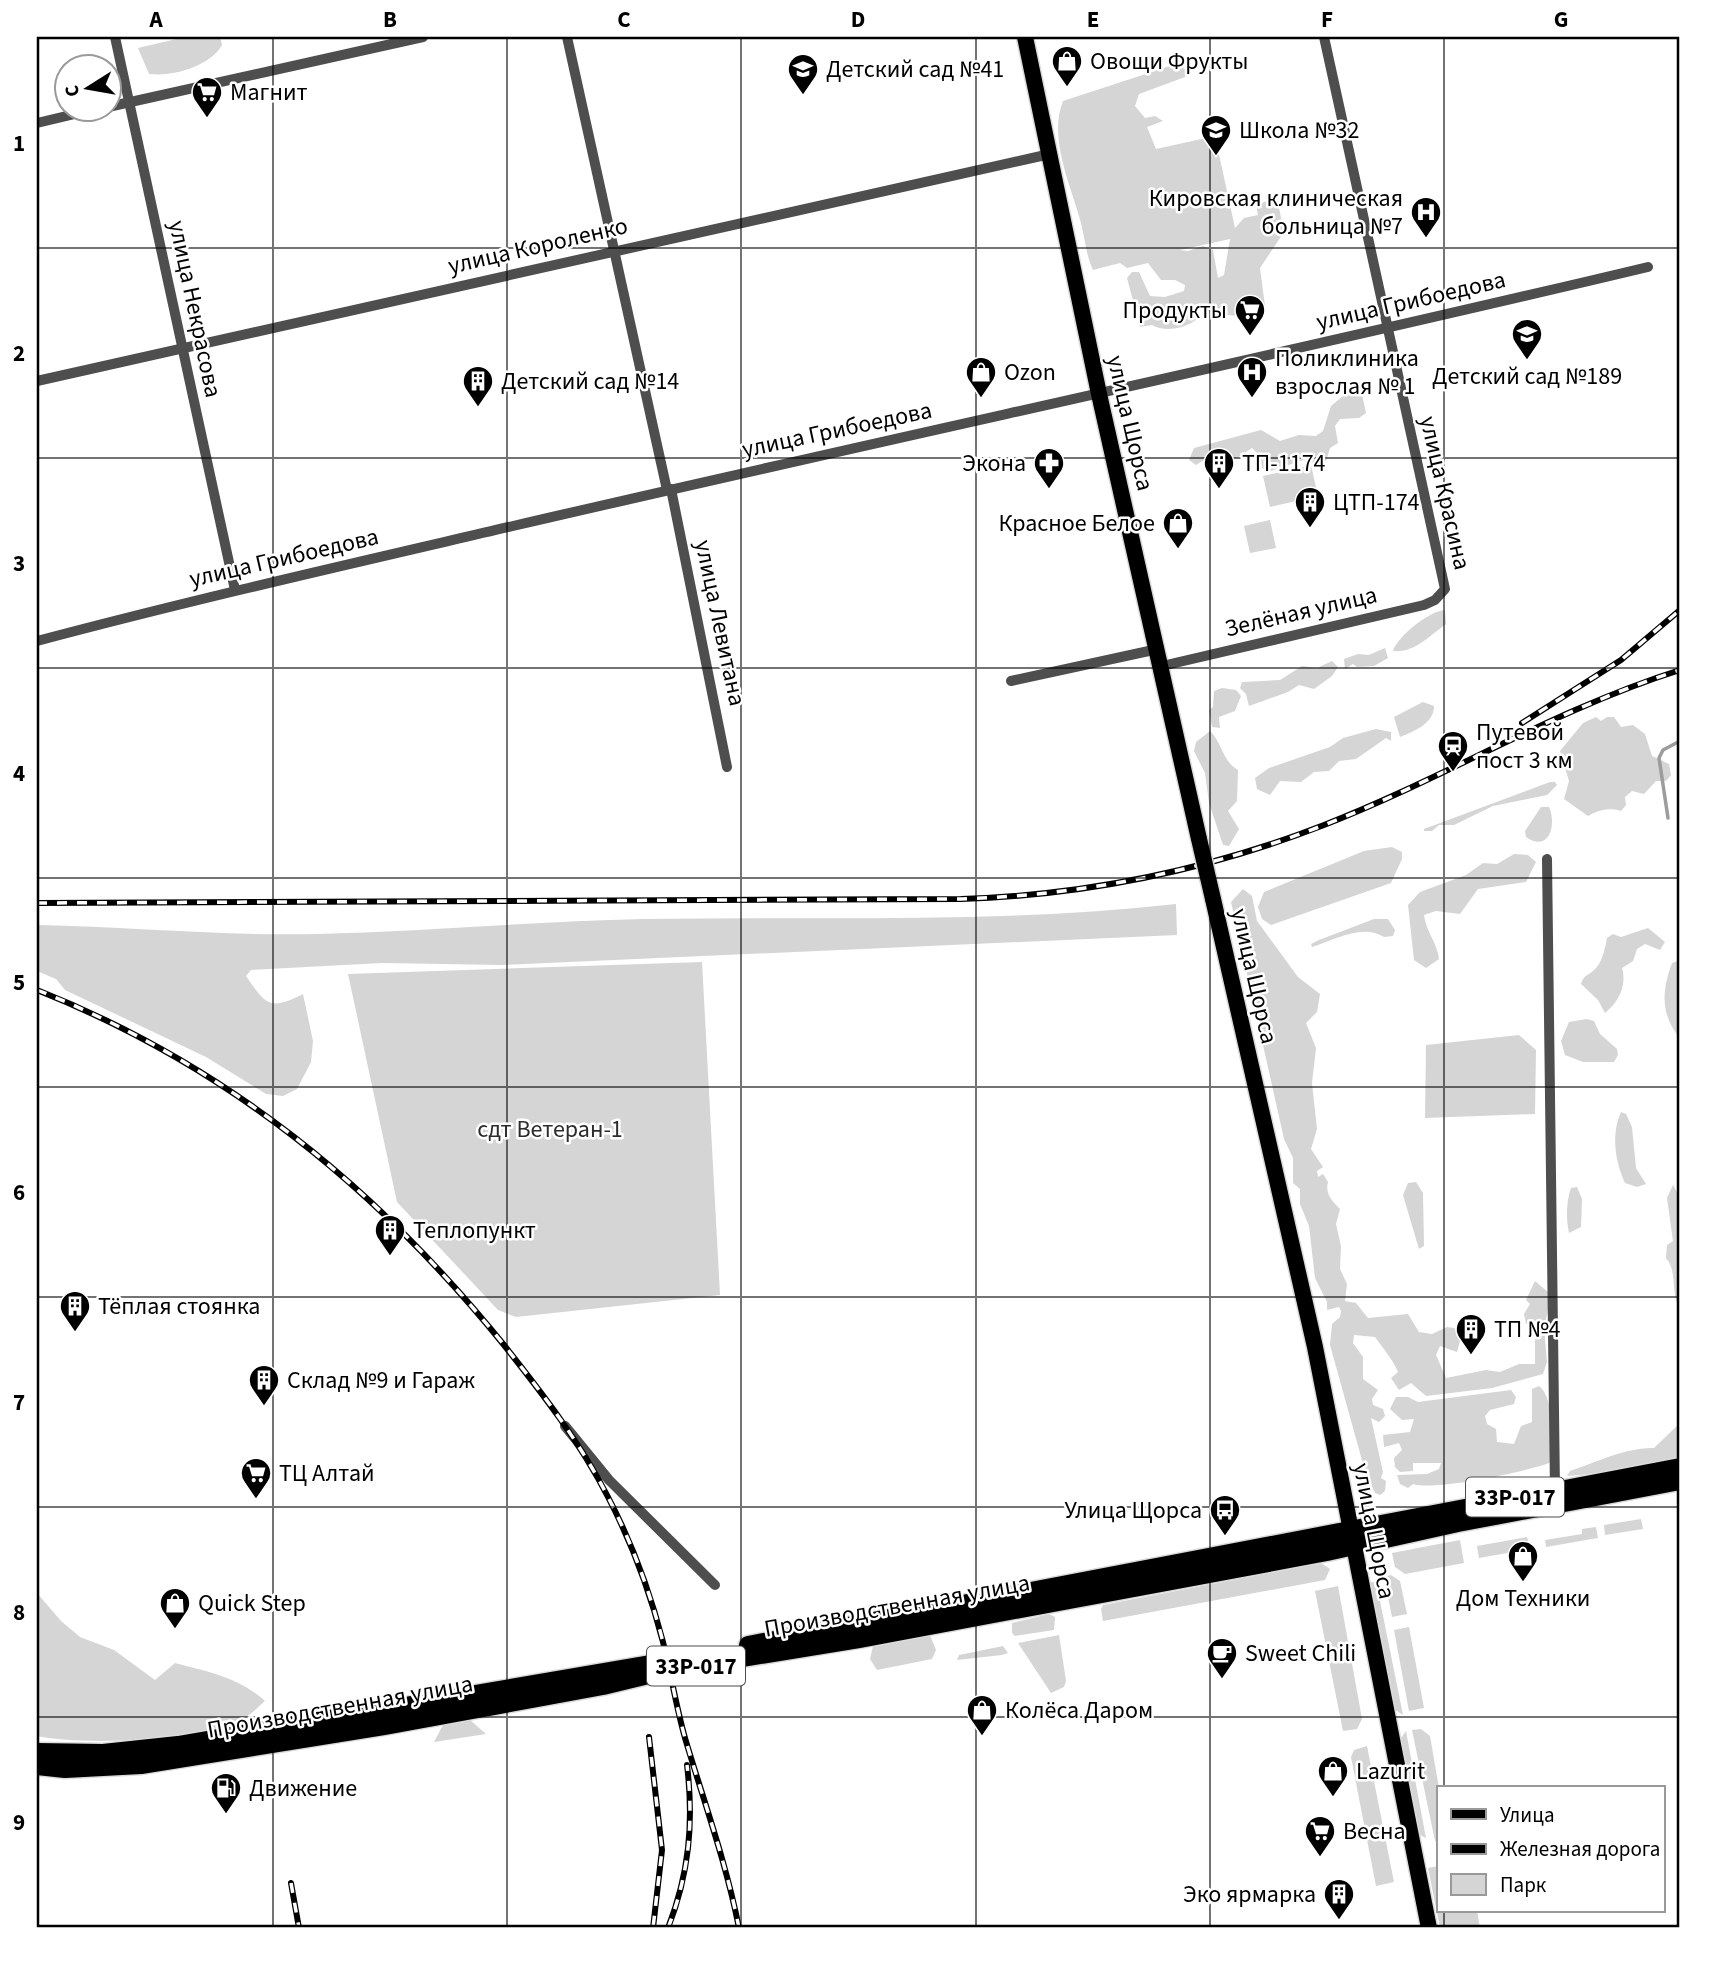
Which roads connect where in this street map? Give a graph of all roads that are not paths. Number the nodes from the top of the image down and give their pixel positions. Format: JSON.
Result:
{"nodes":[{"id":1,"x":115,"y":37,"type":"edge"},
{"id":2,"x":424,"y":37,"type":"edge"},
{"id":3,"x":567,"y":37,"type":"edge"},
{"id":4,"x":1025,"y":37,"type":"edge"},
{"id":5,"x":1324,"y":37,"type":"edge"},
{"id":6,"x":129,"y":102,"type":"junction"},
{"id":7,"x":122,"y":104,"type":"edge"},
{"id":8,"x":1050,"y":154,"type":"junction"},
{"id":9,"x":614,"y":251,"type":"junction"},
{"id":10,"x":1648,"y":267,"type":"dead end"},
{"id":11,"x":1387,"y":329,"type":"junction"},
{"id":12,"x":183,"y":349,"type":"junction"},
{"id":13,"x":37,"y":381,"type":"edge"},
{"id":14,"x":1099,"y":394,"type":"junction"},
{"id":15,"x":669,"y":490,"type":"junction"},
{"id":16,"x":1444,"y":589,"type":"joint"},
{"id":17,"x":235,"y":590,"type":"junction"},
{"id":18,"x":37,"y":641,"type":"edge"},
{"id":19,"x":1158,"y":649,"type":"junction"},
{"id":20,"x":1162,"y":666,"type":"junction"},
{"id":21,"x":1011,"y":681,"type":"dead end"},
{"id":22,"x":727,"y":767,"type":"dead end"},
{"id":23,"x":1547,"y":859,"type":"dead end"},
{"id":24,"x":565,"y":1426,"type":"dead end"},
{"id":25,"x":1680,"y":1466,"type":"edge"},
{"id":26,"x":1680,"y":1481,"type":"edge"},
{"id":27,"x":1555,"y":1490,"type":"junction"},
{"id":28,"x":1352,"y":1538,"type":"junction"},
{"id":29,"x":715,"y":1585,"type":"dead end"},
{"id":30,"x":383,"y":1718,"type":"junction"},
{"id":31,"x":37,"y":1752,"type":"edge"},
{"id":32,"x":37,"y":1766,"type":"edge"},
{"id":33,"x":1429,"y":1928,"type":"edge"}],
"edges":[{"from":1,"to":6,"type":"street","name":"улица Некрасова"},
{"from":2,"to":6,"type":"street"},
{"from":3,"to":9,"type":"street","name":"улица Левитана"},
{"from":4,"to":8,"type":"main road","name":"улица Щорса"},
{"from":5,"to":11,"type":"street","name":"улица Красина"},
{"from":6,"to":7,"type":"street"},
{"from":6,"to":12,"type":"street","name":"улица Некрасова"},
{"from":8,"to":9,"type":"street","name":"улица Короленко"},
{"from":8,"to":14,"type":"main road","name":"улица Щорса"},
{"from":9,"to":12,"type":"street","name":"улица Короленко"},
{"from":9,"to":15,"type":"street","name":"улица Левитана"},
{"from":10,"to":11,"type":"street","name":"улица Грибоедова"},
{"from":11,"to":14,"type":"street","name":"улица Грибоедова"},
{"from":11,"to":16,"type":"street","name":"улица Красина"},
{"from":12,"to":13,"type":"street","name":"улица Короленко"},
{"from":12,"to":17,"type":"street","name":"улица Некрасова"},
{"from":14,"to":15,"type":"street","name":"улица Грибоедова"},
{"from":14,"to":19,"type":"main road","name":"улица Щорса"},
{"from":15,"to":17,"type":"street","name":"улица Грибоедова"},
{"from":15,"to":22,"type":"street","name":"улица Левитана"},
{"from":16,"to":20,"type":"street","name":"Зелёная улица"},
{"from":17,"to":18,"type":"street","name":"улица Грибоедова"},
{"from":19,"to":20,"type":"main road","name":"улица Щорса"},
{"from":19,"to":21,"type":"street"},
{"from":20,"to":28,"type":"main road","name":"улица Щорса","bridge":true},
{"from":23,"to":27,"type":"street"},
{"from":24,"to":29,"type":"street"},
{"from":25,"to":27,"type":"highway","name":"Производственная улица","number":"33Р-017"},
{"from":26,"to":28,"type":"highway","name":"Производственная улица","number":"33Р-017"},
{"from":27,"to":28,"type":"highway","name":"Производственная улица","number":"33Р-017"},
{"from":28,"to":30,"type":"highway","name":"Производственная улица","number":"33Р-017"},
{"from":28,"to":33,"type":"main road","name":"улица Щорса"},
{"from":30,"to":31,"type":"highway","name":"Производственная улица","number":"33Р-017"},
{"from":30,"to":32,"type":"highway","name":"Производственная улица","number":"33Р-017"}]}
